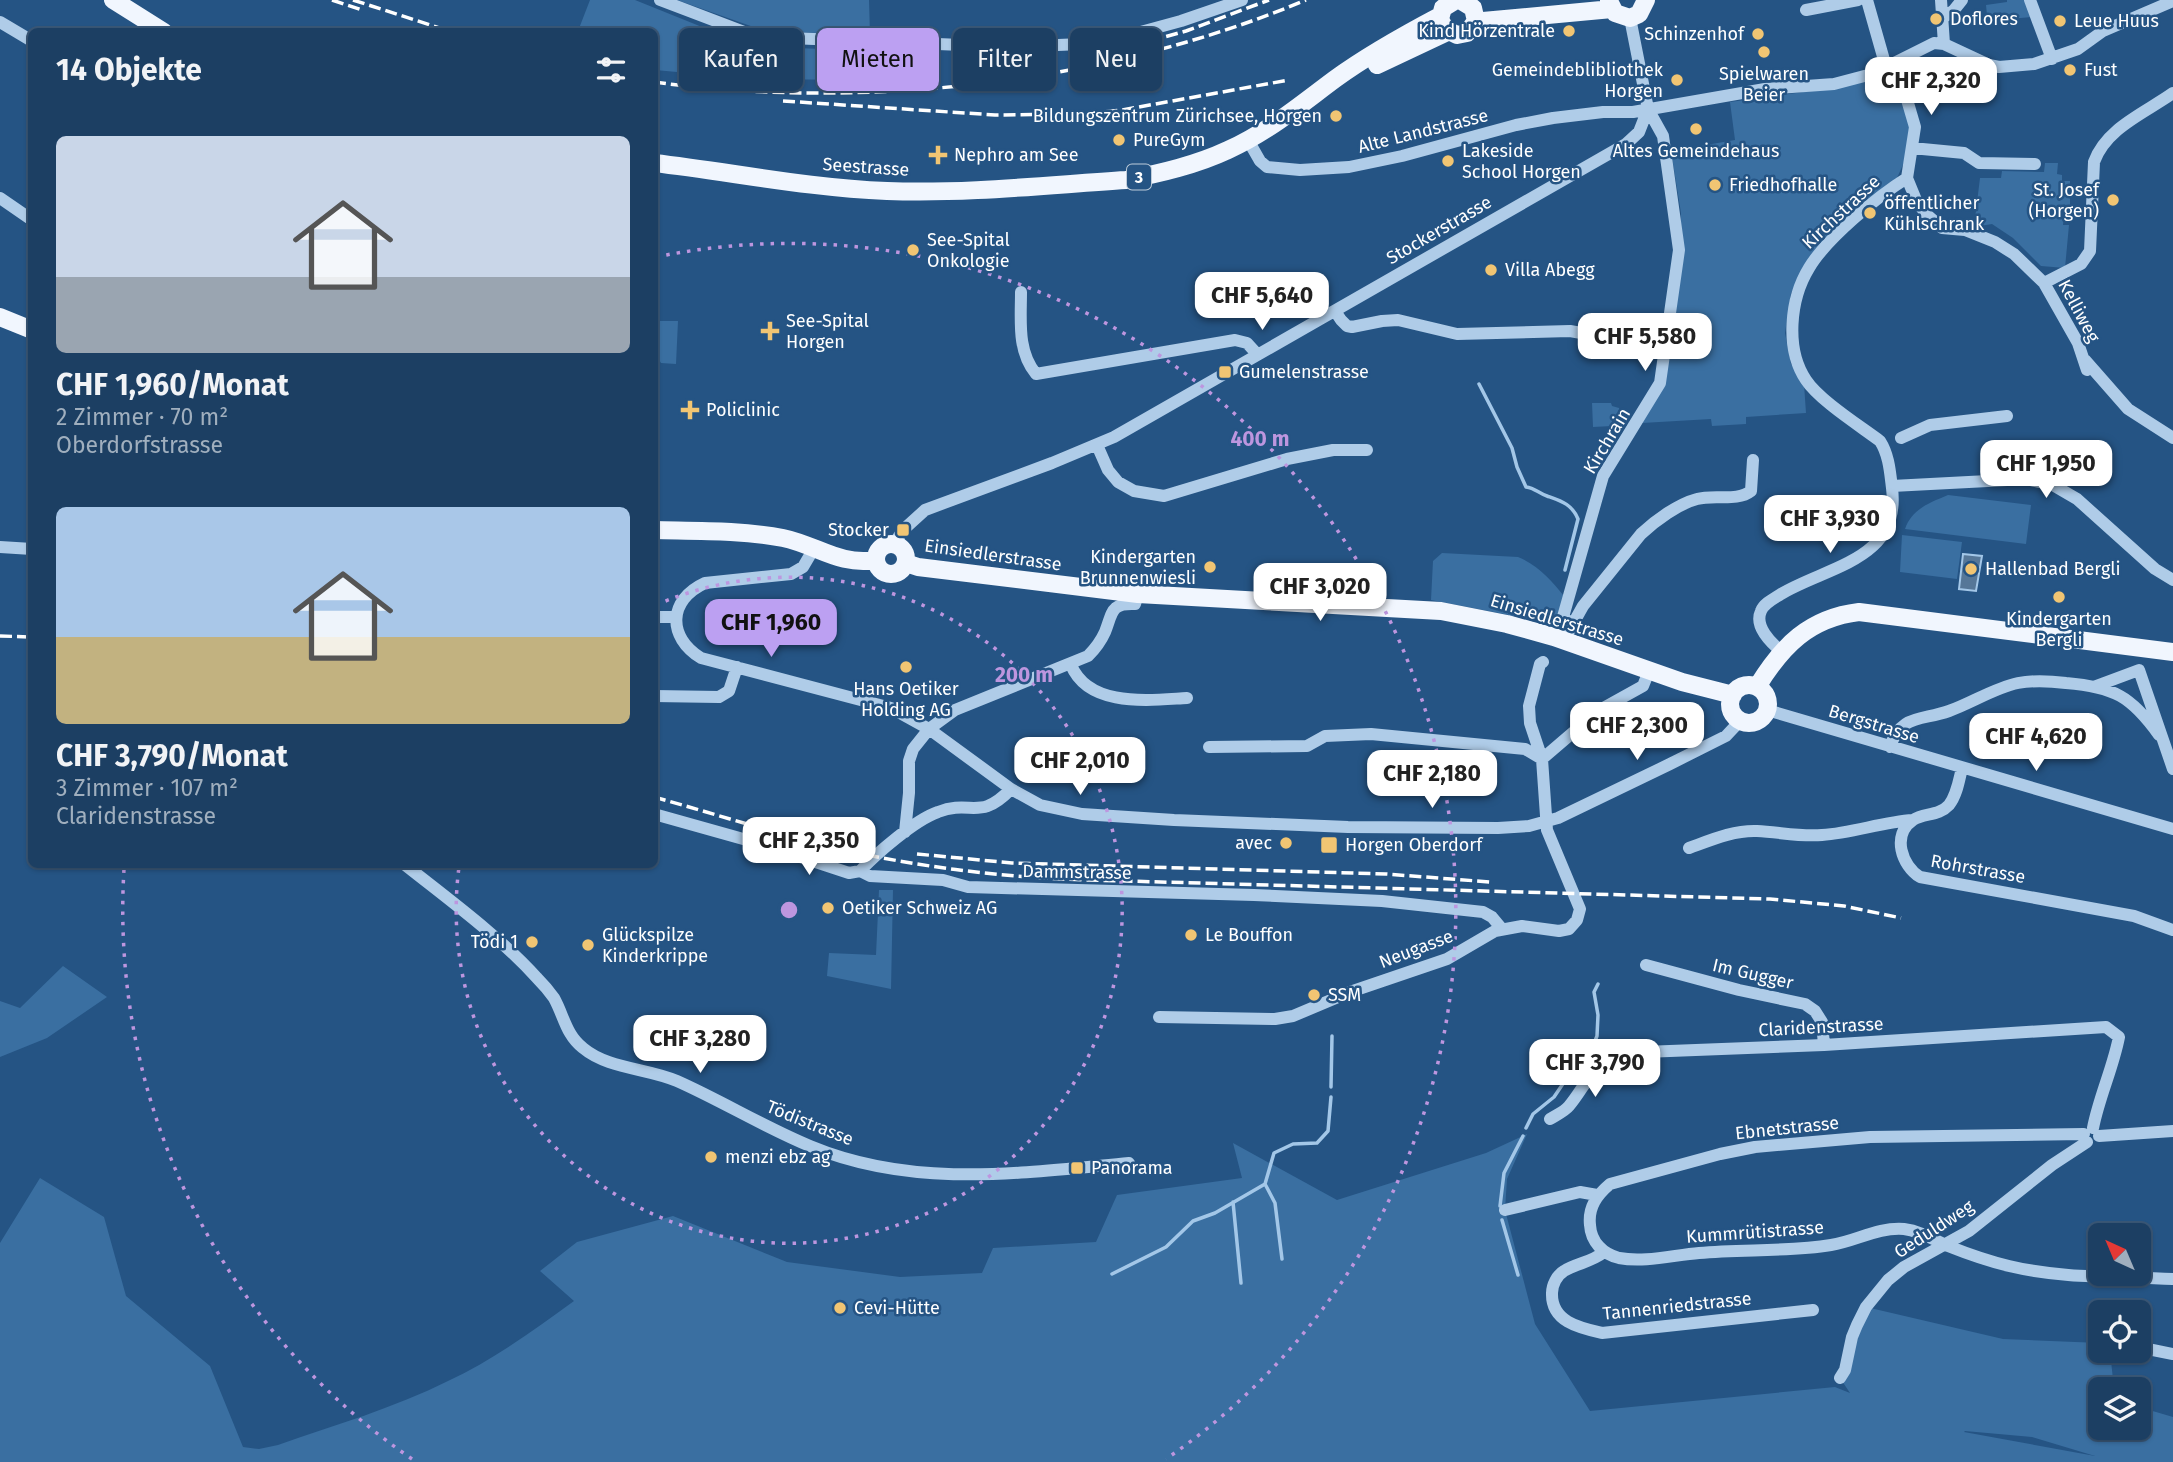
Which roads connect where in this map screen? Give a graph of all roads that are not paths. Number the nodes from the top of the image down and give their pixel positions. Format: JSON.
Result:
{"nodes":[{"id":1,"x":113,"y":0,"type":"edge"},
{"id":2,"x":660,"y":0,"type":"edge"},
{"id":3,"x":1242,"y":0,"type":"edge"},
{"id":4,"x":1575,"y":0,"type":"edge"},
{"id":5,"x":1646,"y":0,"type":"edge"},
{"id":6,"x":1860,"y":0,"type":"edge"},
{"id":7,"x":1941,"y":0,"type":"edge"},
{"id":8,"x":1962,"y":0,"type":"edge"},
{"id":9,"x":2030,"y":0,"type":"edge"},
{"id":10,"x":2173,"y":1,"type":"edge"},
{"id":11,"x":1462,"y":5,"type":"edge"},
{"id":12,"x":1611,"y":5,"type":"edge"},
{"id":13,"x":1806,"y":10,"type":"dead end"},
{"id":14,"x":1630,"y":18,"type":"junction"},
{"id":15,"x":1943,"y":18,"type":"junction"},
{"id":16,"x":0,"y":22,"type":"edge"},
{"id":17,"x":1444,"y":24,"type":"junction"},
{"id":18,"x":158,"y":28,"type":"edge"},
{"id":19,"x":28,"y":39,"type":"edge"},
{"id":20,"x":1944,"y":44,"type":"junction"},
{"id":21,"x":2052,"y":59,"type":"junction"},
{"id":22,"x":1891,"y":65,"type":"junction"},
{"id":23,"x":2173,"y":93,"type":"edge"},
{"id":24,"x":1648,"y":109,"type":"junction"},
{"id":25,"x":1248,"y":140,"type":"junction"},
{"id":26,"x":1912,"y":148,"type":"junction"},
{"id":27,"x":658,"y":164,"type":"edge"},
{"id":28,"x":2035,"y":164,"type":"dead end"},
{"id":29,"x":1907,"y":178,"type":"junction"},
{"id":30,"x":0,"y":198,"type":"edge"},
{"id":31,"x":28,"y":216,"type":"edge"},
{"id":32,"x":2044,"y":283,"type":"junction"},
{"id":33,"x":1021,"y":292,"type":"dead end"},
{"id":34,"x":1335,"y":311,"type":"junction"},
{"id":35,"x":0,"y":317,"type":"edge"},
{"id":36,"x":28,"y":328,"type":"edge"},
{"id":37,"x":1665,"y":348,"type":"junction"},
{"id":38,"x":1257,"y":354,"type":"junction"},
{"id":39,"x":2007,"y":415,"type":"dead end"},
{"id":40,"x":1902,"y":438,"type":"dead end"},
{"id":41,"x":2173,"y":438,"type":"edge"},
{"id":42,"x":1097,"y":445,"type":"junction"},
{"id":43,"x":1367,"y":450,"type":"dead end"},
{"id":44,"x":1753,"y":460,"type":"dead end"},
{"id":45,"x":1892,"y":486,"type":"junction"},
{"id":46,"x":658,"y":530,"type":"edge"},
{"id":47,"x":894,"y":544,"type":"junction"},
{"id":48,"x":0,"y":547,"type":"edge"},
{"id":49,"x":28,"y":550,"type":"edge"},
{"id":50,"x":813,"y":550,"type":"junction"},
{"id":51,"x":876,"y":560,"type":"junction"},
{"id":52,"x":906,"y":563,"type":"junction"},
{"id":53,"x":2173,"y":580,"type":"edge"},
{"id":54,"x":1138,"y":594,"type":"junction"},
{"id":55,"x":658,"y":617,"type":"edge"},
{"id":56,"x":676,"y":617,"type":"junction"},
{"id":57,"x":1569,"y":633,"type":"junction"},
{"id":58,"x":1782,"y":652,"type":"junction"},
{"id":59,"x":2173,"y":652,"type":"edge"},
{"id":60,"x":1543,"y":662,"type":"dead end"},
{"id":61,"x":1071,"y":665,"type":"junction"},
{"id":62,"x":737,"y":667,"type":"junction"},
{"id":63,"x":1649,"y":671,"type":"junction"},
{"id":64,"x":2096,"y":686,"type":"junction"},
{"id":65,"x":1757,"y":687,"type":"junction"},
{"id":66,"x":1733,"y":695,"type":"junction"},
{"id":67,"x":658,"y":696,"type":"edge"},
{"id":68,"x":1187,"y":698,"type":"dead end"},
{"id":69,"x":1767,"y":710,"type":"junction"},
{"id":70,"x":1741,"y":720,"type":"junction"},
{"id":71,"x":929,"y":729,"type":"junction"},
{"id":72,"x":2159,"y":735,"type":"junction"},
{"id":73,"x":1209,"y":747,"type":"dead end"},
{"id":74,"x":1890,"y":747,"type":"junction"},
{"id":75,"x":1542,"y":759,"type":"junction"},
{"id":76,"x":1962,"y":768,"type":"junction"},
{"id":77,"x":2173,"y":769,"type":"edge"},
{"id":78,"x":1011,"y":789,"type":"junction"},
{"id":79,"x":658,"y":815,"type":"edge"},
{"id":80,"x":1913,"y":820,"type":"junction"},
{"id":81,"x":1546,"y":822,"type":"junction"},
{"id":82,"x":2173,"y":829,"type":"edge"},
{"id":83,"x":902,"y":835,"type":"junction"},
{"id":84,"x":1689,"y":848,"type":"dead end"},
{"id":85,"x":409,"y":868,"type":"edge"},
{"id":86,"x":860,"y":871,"type":"junction"},
{"id":87,"x":1502,"y":929,"type":"junction"},
{"id":88,"x":2173,"y":930,"type":"edge"},
{"id":89,"x":1646,"y":965,"type":"dead end"},
{"id":90,"x":1159,"y":1017,"type":"dead end"},
{"id":91,"x":1825,"y":1045,"type":"junction"},
{"id":92,"x":1550,"y":1119,"type":"dead end"},
{"id":93,"x":2173,"y":1131,"type":"edge"},
{"id":94,"x":2091,"y":1135,"type":"junction"},
{"id":95,"x":1129,"y":1163,"type":"dead end"},
{"id":96,"x":1597,"y":1195,"type":"junction"},
{"id":97,"x":1504,"y":1210,"type":"dead end"},
{"id":98,"x":1945,"y":1244,"type":"junction"},
{"id":99,"x":1604,"y":1252,"type":"junction"},
{"id":100,"x":2173,"y":1279,"type":"edge"},
{"id":101,"x":1813,"y":1310,"type":"dead end"},
{"id":102,"x":2151,"y":1350,"type":"edge"},
{"id":103,"x":2173,"y":1354,"type":"edge"},
{"id":104,"x":1840,"y":1378,"type":"dead end"}],
"edges":[{"from":1,"to":18,"type":"main road"},
{"from":2,"to":3,"type":"street"},
{"from":4,"to":11,"type":"main road"},
{"from":5,"to":14,"type":"main road"},
{"from":6,"to":13,"type":"street"},
{"from":6,"to":22,"type":"street","name":"Kirchstrasse"},
{"from":7,"to":15,"type":"street"},
{"from":8,"to":15,"type":"street"},
{"from":9,"to":21,"type":"street"},
{"from":10,"to":21,"type":"street"},
{"from":11,"to":12,"type":"main road"},
{"from":11,"to":17,"type":"main road"},
{"from":11,"to":17,"type":"main road"},
{"from":12,"to":14,"type":"main road"},
{"from":14,"to":24,"type":"street"},
{"from":15,"to":20,"type":"street"},
{"from":16,"to":19,"type":"street"},
{"from":17,"to":25,"type":"main road","name":"Seestrasse","number":"3"},
{"from":20,"to":21,"type":"street"},
{"from":20,"to":22,"type":"street","name":"Alte Landstrasse"},
{"from":22,"to":24,"type":"street","name":"Alte Landstrasse"},
{"from":22,"to":26,"type":"street","name":"Kirchstrasse"},
{"from":23,"to":32,"type":"street"},
{"from":24,"to":25,"type":"street","name":"Alte Landstrasse"},
{"from":24,"to":34,"type":"street","name":"Stockerstrasse"},
{"from":24,"to":37,"type":"street","name":"Kirchrain"},
{"from":25,"to":27,"type":"main road","name":"Seestrasse","number":"3"},
{"from":26,"to":28,"type":"street"},
{"from":26,"to":29,"type":"street","name":"Kirchstrasse"},
{"from":29,"to":32,"type":"street","name":"Kelliweg"},
{"from":29,"to":45,"type":"street","name":"Kirchstrasse"},
{"from":30,"to":31,"type":"street"},
{"from":32,"to":41,"type":"street","name":"Kelliweg"},
{"from":33,"to":38,"type":"street"},
{"from":34,"to":37,"type":"street"},
{"from":34,"to":38,"type":"street","name":"Stockerstrasse"},
{"from":35,"to":36,"type":"main road"},
{"from":37,"to":57,"type":"street","name":"Kirchrain"},
{"from":38,"to":42,"type":"street","name":"Stockerstrasse"},
{"from":39,"to":40,"type":"street"},
{"from":42,"to":43,"type":"street"},
{"from":42,"to":47,"type":"street","name":"Stockerstrasse"},
{"from":44,"to":57,"type":"street"},
{"from":45,"to":53,"type":"street"},
{"from":45,"to":58,"type":"street","name":"Kirchstrasse"},
{"from":46,"to":50,"type":"main road"},
{"from":47,"to":51,"type":"main road"},
{"from":47,"to":52,"type":"main road"},
{"from":48,"to":49,"type":"street"},
{"from":50,"to":51,"type":"main road"},
{"from":50,"to":56,"type":"street"},
{"from":51,"to":52,"type":"main road"},
{"from":52,"to":54,"type":"main road","name":"Einsiedlerstrasse"},
{"from":54,"to":57,"type":"main road","name":"Einsiedlerstrasse"},
{"from":54,"to":61,"type":"street"},
{"from":55,"to":56,"type":"street"},
{"from":56,"to":62,"type":"street"},
{"from":57,"to":63,"type":"main road","name":"Einsiedlerstrasse"},
{"from":58,"to":59,"type":"main road"},
{"from":58,"to":65,"type":"main road"},
{"from":60,"to":75,"type":"street"},
{"from":61,"to":68,"type":"street"},
{"from":61,"to":71,"type":"street"},
{"from":62,"to":67,"type":"street"},
{"from":62,"to":71,"type":"street"},
{"from":63,"to":66,"type":"main road","name":"Einsiedlerstrasse"},
{"from":63,"to":75,"type":"street"},
{"from":64,"to":72,"type":"street"},
{"from":64,"to":72,"type":"street"},
{"from":64,"to":74,"type":"street"},
{"from":65,"to":66,"type":"main road"},
{"from":65,"to":69,"type":"main road"},
{"from":66,"to":70,"type":"main road"},
{"from":69,"to":70,"type":"main road"},
{"from":69,"to":74,"type":"street","name":"Bergstrasse"},
{"from":70,"to":81,"type":"street"},
{"from":71,"to":78,"type":"street"},
{"from":71,"to":83,"type":"street"},
{"from":72,"to":77,"type":"street"},
{"from":73,"to":75,"type":"street"},
{"from":74,"to":76,"type":"street","name":"Bergstrasse"},
{"from":75,"to":81,"type":"street"},
{"from":76,"to":80,"type":"street"},
{"from":76,"to":82,"type":"street","name":"Bergstrasse"},
{"from":78,"to":81,"type":"street"},
{"from":78,"to":83,"type":"street"},
{"from":79,"to":86,"type":"street","name":"Dammstrasse"},
{"from":80,"to":84,"type":"street"},
{"from":80,"to":88,"type":"street","name":"Rohrstrasse"},
{"from":81,"to":87,"type":"street","name":"Neugasse"},
{"from":83,"to":86,"type":"street"},
{"from":85,"to":95,"type":"street","name":"Tödistrasse"},
{"from":86,"to":87,"type":"street","name":"Dammstrasse"},
{"from":87,"to":90,"type":"street","name":"Neugasse"},
{"from":89,"to":91,"type":"street","name":"Im Gugger"},
{"from":91,"to":92,"type":"street","name":"Claridenstrasse"},
{"from":91,"to":94,"type":"street","name":"Claridenstrasse"},
{"from":93,"to":94,"type":"street","name":"Ebnetstrasse"},
{"from":94,"to":96,"type":"street","name":"Ebnetstrasse"},
{"from":94,"to":98,"type":"street","name":"Geduldweg"},
{"from":96,"to":97,"type":"street","name":"Ebnetstrasse"},
{"from":96,"to":99,"type":"street"},
{"from":98,"to":99,"type":"street","name":"Kummrütistrasse"},
{"from":98,"to":100,"type":"street","name":"Kummrütistrasse"},
{"from":98,"to":104,"type":"street","name":"Geduldweg"},
{"from":99,"to":101,"type":"street","name":"Tannenriedstrasse"},
{"from":102,"to":103,"type":"street"}]}
